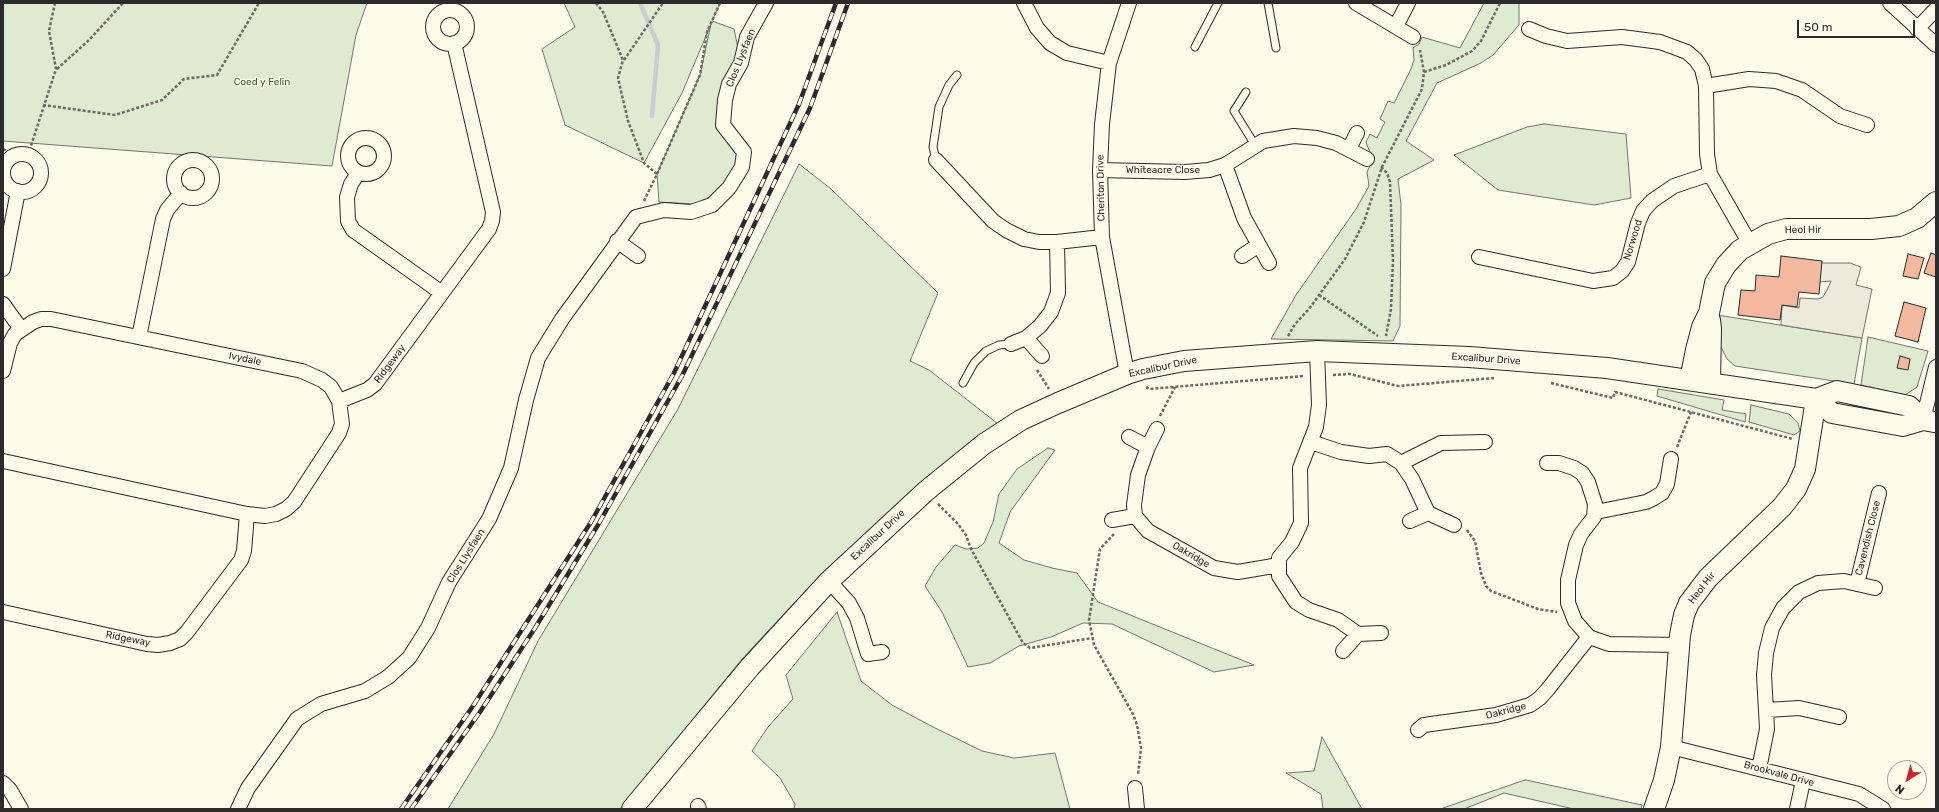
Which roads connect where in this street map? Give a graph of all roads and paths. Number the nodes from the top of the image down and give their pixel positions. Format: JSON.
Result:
{"nodes":[{"id":1,"x":55,"y":3,"type":"edge"},
{"id":2,"x":123,"y":3,"type":"edge"},
{"id":3,"x":259,"y":3,"type":"edge"},
{"id":4,"x":596,"y":3,"type":"edge"},
{"id":5,"x":663,"y":3,"type":"edge"},
{"id":6,"x":720,"y":3,"type":"edge"},
{"id":7,"x":766,"y":3,"type":"edge"},
{"id":8,"x":1024,"y":3,"type":"edge"},
{"id":9,"x":1129,"y":3,"type":"edge"},
{"id":10,"x":1218,"y":3,"type":"edge"},
{"id":11,"x":1268,"y":3,"type":"edge"},
{"id":12,"x":1356,"y":3,"type":"edge"},
{"id":13,"x":1408,"y":3,"type":"edge"},
{"id":14,"x":1500,"y":3,"type":"edge"},
{"id":15,"x":1890,"y":3,"type":"edge"},
{"id":16,"x":446,"y":7,"type":"edge"},
{"id":17,"x":1936,"y":9,"type":"edge"},
{"id":18,"x":1396,"y":26,"type":"junction"},
{"id":19,"x":1529,"y":29,"type":"dead end"},
{"id":20,"x":1917,"y":29,"type":"junction"},
{"id":21,"x":1413,"y":37,"type":"joint"},
{"id":22,"x":454,"y":43,"type":"junction"},
{"id":23,"x":1936,"y":45,"type":"edge"},
{"id":24,"x":1195,"y":47,"type":"dead end"},
{"id":25,"x":1276,"y":48,"type":"dead end"},
{"id":26,"x":623,"y":60,"type":"junction"},
{"id":27,"x":1109,"y":63,"type":"junction"},
{"id":28,"x":56,"y":70,"type":"junction"},
{"id":29,"x":1424,"y":72,"type":"junction"},
{"id":30,"x":957,"y":75,"type":"dead end"},
{"id":31,"x":1706,"y":86,"type":"junction"},
{"id":32,"x":1246,"y":92,"type":"dead end"},
{"id":33,"x":44,"y":105,"type":"junction"},
{"id":34,"x":1867,"y":125,"type":"dead end"},
{"id":35,"x":1357,"y":133,"type":"dead end"},
{"id":36,"x":1255,"y":146,"type":"junction"},
{"id":37,"x":1349,"y":149,"type":"junction"},
{"id":38,"x":15,"y":153,"type":"edge"},
{"id":39,"x":1366,"y":159,"type":"joint"},
{"id":40,"x":936,"y":160,"type":"joint"},
{"id":41,"x":1225,"y":165,"type":"junction"},
{"id":42,"x":1382,"y":167,"type":"junction"},
{"id":43,"x":1100,"y":170,"type":"junction"},
{"id":44,"x":358,"y":173,"type":"dead end"},
{"id":45,"x":657,"y":174,"type":"junction"},
{"id":46,"x":1710,"y":174,"type":"junction"},
{"id":47,"x":18,"y":192,"type":"junction"},
{"id":48,"x":181,"y":193,"type":"dead end"},
{"id":49,"x":1936,"y":202,"type":"edge"},
{"id":50,"x":636,"y":217,"type":"junction"},
{"id":51,"x":1102,"y":237,"type":"junction"},
{"id":52,"x":617,"y":241,"type":"junction"},
{"id":53,"x":1058,"y":242,"type":"junction"},
{"id":54,"x":1750,"y":244,"type":"junction"},
{"id":55,"x":1259,"y":245,"type":"junction"},
{"id":56,"x":638,"y":256,"type":"dead end"},
{"id":57,"x":1242,"y":256,"type":"dead end"},
{"id":58,"x":1479,"y":257,"type":"dead end"},
{"id":59,"x":1269,"y":263,"type":"dead end"},
{"id":60,"x":3,"y":269,"type":"edge"},
{"id":61,"x":442,"y":294,"type":"junction"},
{"id":62,"x":1319,"y":295,"type":"junction"},
{"id":63,"x":3,"y":304,"type":"edge"},
{"id":64,"x":1709,"y":313,"type":"junction"},
{"id":65,"x":21,"y":329,"type":"junction"},
{"id":66,"x":139,"y":337,"type":"junction"},
{"id":67,"x":1026,"y":338,"type":"junction"},
{"id":68,"x":1011,"y":344,"type":"joint"},
{"id":69,"x":1317,"y":351,"type":"junction"},
{"id":70,"x":1286,"y":353,"type":"junction"},
{"id":71,"x":1042,"y":356,"type":"joint"},
{"id":72,"x":1936,"y":367,"type":"edge"},
{"id":73,"x":3,"y":371,"type":"edge"},
{"id":74,"x":1127,"y":374,"type":"junction"},
{"id":75,"x":1318,"y":375,"type":"junction"},
{"id":76,"x":1501,"y":379,"type":"dead end"},
{"id":77,"x":1690,"y":380,"type":"junction"},
{"id":78,"x":1545,"y":381,"type":"dead end"},
{"id":79,"x":1710,"y":382,"type":"junction"},
{"id":80,"x":963,"y":383,"type":"dead end"},
{"id":81,"x":1176,"y":386,"type":"junction"},
{"id":82,"x":1816,"y":399,"type":"junction"},
{"id":83,"x":339,"y":401,"type":"junction"},
{"id":84,"x":1058,"y":403,"type":"junction"},
{"id":85,"x":1691,"y":412,"type":"junction"},
{"id":86,"x":1929,"y":421,"type":"edge"},
{"id":87,"x":1156,"y":429,"type":"joint"},
{"id":88,"x":1129,"y":437,"type":"dead end"},
{"id":89,"x":1310,"y":442,"type":"junction"},
{"id":90,"x":1484,"y":442,"type":"dead end"},
{"id":91,"x":1810,"y":442,"type":"junction"},
{"id":92,"x":1148,"y":447,"type":"junction"},
{"id":93,"x":1671,"y":459,"type":"joint"},
{"id":94,"x":3,"y":461,"type":"edge"},
{"id":95,"x":1401,"y":463,"type":"junction"},
{"id":96,"x":1547,"y":463,"type":"dead end"},
{"id":97,"x":926,"y":491,"type":"junction"},
{"id":98,"x":1879,"y":493,"type":"dead end"},
{"id":99,"x":1596,"y":512,"type":"junction"},
{"id":100,"x":1428,"y":513,"type":"junction"},
{"id":101,"x":247,"y":514,"type":"junction"},
{"id":102,"x":1123,"y":518,"type":"junction"},
{"id":103,"x":1410,"y":521,"type":"dead end"},
{"id":104,"x":1453,"y":525,"type":"joint"},
{"id":105,"x":1279,"y":565,"type":"junction"},
{"id":106,"x":829,"y":581,"type":"junction"},
{"id":107,"x":1857,"y":584,"type":"junction"},
{"id":108,"x":1875,"y":588,"type":"dead end"},
{"id":109,"x":1570,"y":611,"type":"junction"},
{"id":110,"x":3,"y":612,"type":"edge"},
{"id":111,"x":1381,"y":633,"type":"dead end"},
{"id":112,"x":1358,"y":634,"type":"junction"},
{"id":113,"x":1589,"y":637,"type":"junction"},
{"id":114,"x":1092,"y":638,"type":"junction"},
{"id":115,"x":1679,"y":645,"type":"junction"},
{"id":116,"x":1343,"y":651,"type":"dead end"},
{"id":117,"x":882,"y":652,"type":"dead end"},
{"id":118,"x":1767,"y":710,"type":"junction"},
{"id":119,"x":1839,"y":717,"type":"dead end"},
{"id":120,"x":1418,"y":730,"type":"dead end"},
{"id":121,"x":1671,"y":747,"type":"junction"},
{"id":122,"x":1759,"y":769,"type":"junction"},
{"id":123,"x":1804,"y":781,"type":"junction"},
{"id":124,"x":3,"y":783,"type":"edge"},
{"id":125,"x":1134,"y":788,"type":"joint"},
{"id":126,"x":21,"y":809,"type":"edge"},
{"id":127,"x":238,"y":809,"type":"edge"},
{"id":128,"x":632,"y":809,"type":"edge"},
{"id":129,"x":1137,"y":809,"type":"edge"},
{"id":130,"x":1654,"y":809,"type":"edge"},
{"id":131,"x":1797,"y":809,"type":"edge"},
{"id":132,"x":1883,"y":809,"type":"edge"}],
"edges":[{"from":1,"to":28,"type":"path"},
{"from":2,"to":28,"type":"path"},
{"from":3,"to":33,"type":"path"},
{"from":4,"to":26,"type":"path"},
{"from":5,"to":26,"type":"path"},
{"from":6,"to":45,"type":"path"},
{"from":7,"to":50,"type":"street","name":"Clos Llysfaen"},
{"from":8,"to":27,"type":"street"},
{"from":9,"to":27,"type":"street","name":"Cheriton Drive"},
{"from":10,"to":24,"type":"lane"},
{"from":11,"to":25,"type":"lane"},
{"from":12,"to":18,"type":"street"},
{"from":13,"to":18,"type":"street"},
{"from":14,"to":29,"type":"path"},
{"from":15,"to":20,"type":"street"},
{"from":16,"to":22,"type":"street"},
{"from":16,"to":22,"type":"street"},
{"from":17,"to":20,"type":"street"},
{"from":18,"to":21,"type":"street"},
{"from":19,"to":31,"type":"street"},
{"from":20,"to":23,"type":"street"},
{"from":21,"to":29,"type":"path"},
{"from":22,"to":61,"type":"street","name":"Ridgeway"},
{"from":26,"to":45,"type":"path"},
{"from":27,"to":43,"type":"street","name":"Cheriton Drive"},
{"from":28,"to":33,"type":"path"},
{"from":29,"to":42,"type":"path"},
{"from":30,"to":40,"type":"lane"},
{"from":31,"to":34,"type":"street"},
{"from":31,"to":46,"type":"street"},
{"from":32,"to":36,"type":"lane"},
{"from":33,"to":38,"type":"path"},
{"from":35,"to":37,"type":"street"},
{"from":36,"to":37,"type":"street","name":"Whiteacre Close"},
{"from":36,"to":41,"type":"street","name":"Whiteacre Close"},
{"from":37,"to":39,"type":"street","name":"Whiteacre Close"},
{"from":38,"to":47,"type":"street"},
{"from":38,"to":47,"type":"street"},
{"from":39,"to":42,"type":"path"},
{"from":40,"to":53,"type":"street"},
{"from":41,"to":43,"type":"street","name":"Whiteacre Close"},
{"from":41,"to":55,"type":"street"},
{"from":42,"to":62,"type":"path"},
{"from":42,"to":62,"type":"path"},
{"from":43,"to":51,"type":"street","name":"Cheriton Drive"},
{"from":44,"to":61,"type":"street"},
{"from":45,"to":50,"type":"path"},
{"from":46,"to":54,"type":"street"},
{"from":46,"to":58,"type":"street","name":"Norwood"},
{"from":47,"to":60,"type":"street"},
{"from":48,"to":66,"type":"street"},
{"from":49,"to":54,"type":"street","name":"Heol Hir"},
{"from":50,"to":52,"type":"street","name":"Clos Llysfaen"},
{"from":51,"to":53,"type":"street"},
{"from":51,"to":74,"type":"street","name":"Cheriton Drive"},
{"from":52,"to":56,"type":"street"},
{"from":52,"to":127,"type":"street","name":"Clos Llysfaen"},
{"from":53,"to":67,"type":"street"},
{"from":54,"to":64,"type":"street","name":"Heol Hir"},
{"from":55,"to":57,"type":"street"},
{"from":55,"to":59,"type":"street"},
{"from":61,"to":83,"type":"street","name":"Ridgeway"},
{"from":62,"to":70,"type":"path"},
{"from":63,"to":65,"type":"street"},
{"from":64,"to":77,"type":"street","name":"Heol Hir"},
{"from":64,"to":79,"type":"street","name":"Heol Hir"},
{"from":65,"to":66,"type":"street","name":"Ivydale"},
{"from":65,"to":73,"type":"street","name":"Ivydale"},
{"from":66,"to":83,"type":"street","name":"Ivydale"},
{"from":67,"to":68,"type":"street"},
{"from":67,"to":71,"type":"street"},
{"from":68,"to":80,"type":"lane"},
{"from":69,"to":70,"type":"street","name":"Excalibur Drive"},
{"from":69,"to":75,"type":"street"},
{"from":69,"to":77,"type":"street","name":"Excalibur Drive"},
{"from":70,"to":74,"type":"street","name":"Excalibur Drive"},
{"from":71,"to":84,"type":"path"},
{"from":72,"to":86,"type":"street"},
{"from":74,"to":81,"type":"path"},
{"from":74,"to":84,"type":"street","name":"Excalibur Drive"},
{"from":75,"to":76,"type":"path"},
{"from":75,"to":81,"type":"path"},
{"from":75,"to":89,"type":"street"},
{"from":77,"to":79,"type":"street","name":"Excalibur Drive"},
{"from":78,"to":85,"type":"path"},
{"from":79,"to":82,"type":"street","name":"Excalibur Drive"},
{"from":81,"to":87,"type":"path"},
{"from":82,"to":86,"type":"street"},
{"from":82,"to":91,"type":"street","name":"Heol Hir"},
{"from":83,"to":101,"type":"street"},
{"from":84,"to":97,"type":"street","name":"Excalibur Drive"},
{"from":85,"to":91,"type":"path"},
{"from":85,"to":93,"type":"path"},
{"from":87,"to":92,"type":"street"},
{"from":88,"to":92,"type":"street"},
{"from":89,"to":95,"type":"street"},
{"from":89,"to":105,"type":"street"},
{"from":90,"to":95,"type":"street"},
{"from":91,"to":115,"type":"street","name":"Heol Hir"},
{"from":92,"to":102,"type":"street"},
{"from":93,"to":99,"type":"street"},
{"from":94,"to":101,"type":"street"},
{"from":95,"to":100,"type":"street"},
{"from":96,"to":99,"type":"street"},
{"from":97,"to":106,"type":"street","name":"Excalibur Drive"},
{"from":97,"to":114,"type":"path"},
{"from":98,"to":107,"type":"street","name":"Cavendish Close"},
{"from":99,"to":109,"type":"street"},
{"from":100,"to":103,"type":"street"},
{"from":100,"to":104,"type":"street"},
{"from":101,"to":110,"type":"street","name":"Ridgeway"},
{"from":102,"to":105,"type":"street","name":"Oakridge"},
{"from":102,"to":114,"type":"path"},
{"from":104,"to":109,"type":"path"},
{"from":105,"to":112,"type":"street"},
{"from":106,"to":117,"type":"street"},
{"from":106,"to":128,"type":"street","name":"Excalibur Drive"},
{"from":107,"to":108,"type":"street","name":"Cavendish Close"},
{"from":107,"to":118,"type":"street","name":"Cavendish Close"},
{"from":109,"to":113,"type":"street"},
{"from":111,"to":112,"type":"street"},
{"from":112,"to":116,"type":"street"},
{"from":113,"to":115,"type":"street"},
{"from":113,"to":120,"type":"street","name":"Oakridge"},
{"from":114,"to":125,"type":"path"},
{"from":115,"to":121,"type":"street","name":"Heol Hir"},
{"from":118,"to":119,"type":"street"},
{"from":118,"to":122,"type":"street","name":"Cavendish Close"},
{"from":121,"to":122,"type":"street","name":"Brookvale Drive"},
{"from":121,"to":130,"type":"street","name":"Heol Hir"},
{"from":122,"to":123,"type":"street","name":"Brookvale Drive"},
{"from":123,"to":131,"type":"street"},
{"from":123,"to":132,"type":"street","name":"Brookvale Drive"},
{"from":124,"to":126,"type":"street"},
{"from":125,"to":129,"type":"street"}]}
